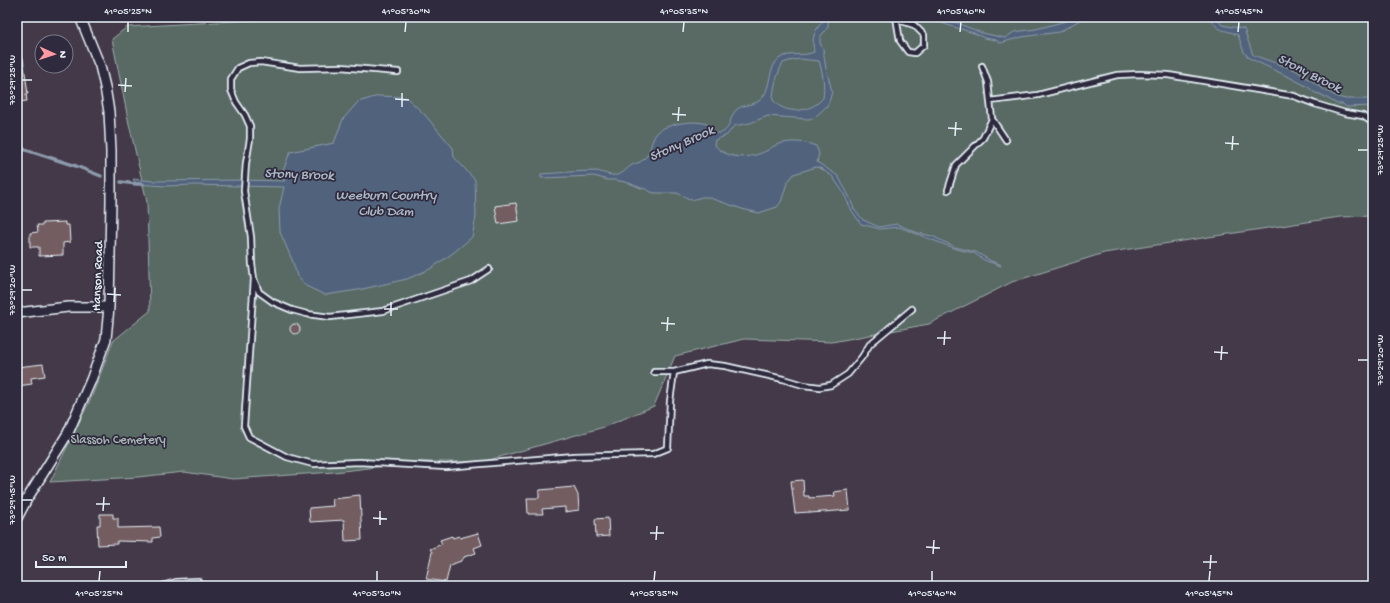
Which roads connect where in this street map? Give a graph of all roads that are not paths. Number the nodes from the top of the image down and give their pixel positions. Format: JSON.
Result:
{"nodes":[{"id":1,"x":80,"y":17,"type":"edge"},
{"id":2,"x":896,"y":17,"type":"edge"},
{"id":3,"x":982,"y":66,"type":"dead end"},
{"id":4,"x":398,"y":72,"type":"dead end"},
{"id":5,"x":990,"y":101,"type":"junction"},
{"id":6,"x":992,"y":119,"type":"junction"},
{"id":7,"x":1373,"y":123,"type":"edge"},
{"id":8,"x":1006,"y":140,"type":"dead end"},
{"id":9,"x":948,"y":190,"type":"dead end"},
{"id":10,"x":489,"y":269,"type":"dead end"},
{"id":11,"x":254,"y":279,"type":"junction"},
{"id":12,"x":109,"y":307,"type":"junction"},
{"id":13,"x":912,"y":309,"type":"dead end"},
{"id":14,"x":17,"y":312,"type":"edge"},
{"id":15,"x":654,"y":372,"type":"dead end"},
{"id":16,"x":674,"y":372,"type":"junction"},
{"id":17,"x":17,"y":518,"type":"edge"},
{"id":18,"x":198,"y":581,"type":"dead end"},
{"id":19,"x":162,"y":586,"type":"edge"}],
"edges":[{"from":1,"to":12,"type":"street","name":"Hanson Road"},
{"from":2,"to":2,"type":"lane"},
{"from":3,"to":5,"type":"lane"},
{"from":4,"to":11,"type":"lane"},
{"from":5,"to":6,"type":"lane"},
{"from":5,"to":7,"type":"lane"},
{"from":6,"to":8,"type":"lane"},
{"from":6,"to":9,"type":"lane"},
{"from":10,"to":11,"type":"lane"},
{"from":11,"to":16,"type":"lane"},
{"from":12,"to":14,"type":"street"},
{"from":12,"to":17,"type":"street","name":"Hanson Road"},
{"from":13,"to":16,"type":"lane"},
{"from":15,"to":16,"type":"lane"},
{"from":18,"to":19,"type":"lane"}]}
